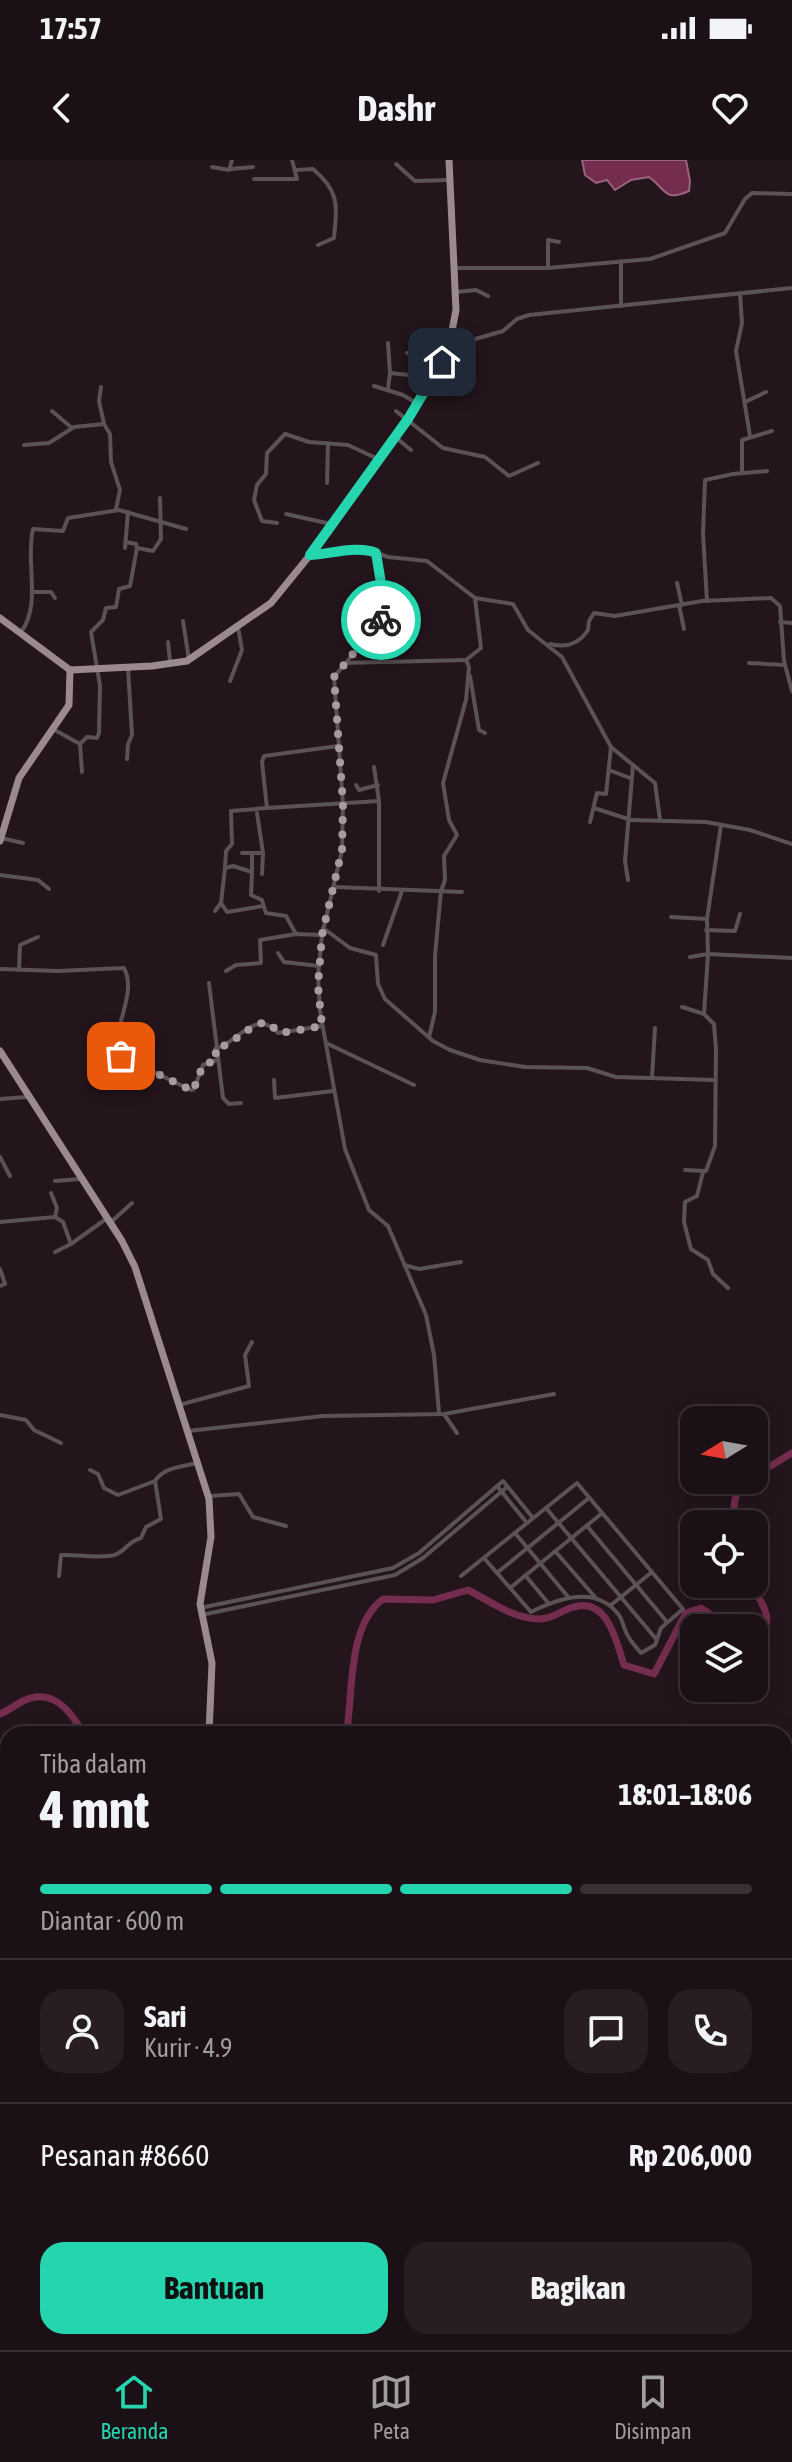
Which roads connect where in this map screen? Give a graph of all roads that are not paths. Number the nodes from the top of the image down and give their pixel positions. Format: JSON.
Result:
{"nodes":[{"id":1,"x":232,"y":160,"type":"edge"},
{"id":2,"x":292,"y":160,"type":"edge"},
{"id":3,"x":449,"y":160,"type":"edge"},
{"id":4,"x":396,"y":164,"type":"dead end"},
{"id":5,"x":212,"y":167,"type":"dead end"},
{"id":6,"x":253,"y":167,"type":"dead end"},
{"id":7,"x":231,"y":169,"type":"junction"},
{"id":8,"x":296,"y":170,"type":"junction"},
{"id":9,"x":254,"y":179,"type":"dead end"},
{"id":10,"x":450,"y":180,"type":"junction"},
{"id":11,"x":792,"y":194,"type":"edge"},
{"id":12,"x":559,"y":242,"type":"dead end"},
{"id":13,"x":318,"y":245,"type":"dead end"},
{"id":14,"x":621,"y":261,"type":"junction"},
{"id":15,"x":454,"y":268,"type":"junction"},
{"id":16,"x":548,"y":268,"type":"junction"},
{"id":17,"x":792,"y":288,"type":"edge"},
{"id":18,"x":455,"y":292,"type":"junction"},
{"id":19,"x":740,"y":294,"type":"junction"},
{"id":20,"x":488,"y":296,"type":"dead end"},
{"id":21,"x":621,"y":306,"type":"junction"},
{"id":22,"x":388,"y":343,"type":"dead end"},
{"id":23,"x":449,"y":346,"type":"junction"},
{"id":24,"x":407,"y":353,"type":"dead end"},
{"id":25,"x":442,"y":362,"type":"junction"},
{"id":26,"x":390,"y":373,"type":"junction"},
{"id":27,"x":374,"y":386,"type":"dead end"},
{"id":28,"x":101,"y":387,"type":"dead end"},
{"id":29,"x":388,"y":389,"type":"junction"},
{"id":30,"x":427,"y":389,"type":"junction"},
{"id":31,"x":766,"y":392,"type":"dead end"},
{"id":32,"x":745,"y":402,"type":"junction"},
{"id":33,"x":418,"y":404,"type":"junction"},
{"id":34,"x":52,"y":411,"type":"dead end"},
{"id":35,"x":396,"y":411,"type":"dead end"},
{"id":36,"x":408,"y":419,"type":"junction"},
{"id":37,"x":104,"y":424,"type":"junction"},
{"id":38,"x":72,"y":428,"type":"junction"},
{"id":39,"x":772,"y":431,"type":"dead end"},
{"id":40,"x":750,"y":436,"type":"junction"},
{"id":41,"x":395,"y":437,"type":"junction"},
{"id":42,"x":328,"y":443,"type":"junction"},
{"id":43,"x":24,"y":445,"type":"dead end"},
{"id":44,"x":411,"y":450,"type":"dead end"},
{"id":45,"x":378,"y":459,"type":"junction"},
{"id":46,"x":538,"y":463,"type":"dead end"},
{"id":47,"x":767,"y":471,"type":"dead end"},
{"id":48,"x":742,"y":473,"type":"junction"},
{"id":49,"x":327,"y":483,"type":"dead end"},
{"id":50,"x":160,"y":498,"type":"dead end"},
{"id":51,"x":116,"y":509,"type":"junction"},
{"id":52,"x":128,"y":512,"type":"junction"},
{"id":53,"x":286,"y":514,"type":"dead end"},
{"id":54,"x":162,"y":522,"type":"junction"},
{"id":55,"x":277,"y":523,"type":"dead end"},
{"id":56,"x":331,"y":524,"type":"junction"},
{"id":57,"x":186,"y":529,"type":"dead end"},
{"id":58,"x":137,"y":548,"type":"junction"},
{"id":59,"x":310,"y":555,"type":"junction"},
{"id":60,"x":378,"y":555,"type":"junction"},
{"id":61,"x":677,"y":583,"type":"dead end"},
{"id":62,"x":32,"y":592,"type":"junction"},
{"id":63,"x":55,"y":598,"type":"dead end"},
{"id":64,"x":475,"y":598,"type":"junction"},
{"id":65,"x":707,"y":601,"type":"junction"},
{"id":66,"x":681,"y":605,"type":"junction"},
{"id":67,"x":0,"y":618,"type":"edge"},
{"id":68,"x":183,"y":621,"type":"dead end"},
{"id":69,"x":780,"y":622,"type":"junction"},
{"id":70,"x":792,"y":623,"type":"edge"},
{"id":71,"x":238,"y":627,"type":"junction"},
{"id":72,"x":684,"y":629,"type":"dead end"},
{"id":73,"x":20,"y":634,"type":"junction"},
{"id":74,"x":168,"y":642,"type":"dead end"},
{"id":75,"x":548,"y":644,"type":"junction"},
{"id":76,"x":189,"y":660,"type":"junction"},
{"id":77,"x":466,"y":660,"type":"junction"},
{"id":78,"x":343,"y":663,"type":"junction"},
{"id":79,"x":749,"y":663,"type":"dead end"},
{"id":80,"x":170,"y":665,"type":"junction"},
{"id":81,"x":785,"y":665,"type":"junction"},
{"id":82,"x":128,"y":666,"type":"junction"},
{"id":83,"x":98,"y":668,"type":"junction"},
{"id":84,"x":70,"y":670,"type":"junction"},
{"id":85,"x":468,"y":675,"type":"junction"},
{"id":86,"x":230,"y":681,"type":"dead end"},
{"id":87,"x":792,"y":691,"type":"edge"},
{"id":88,"x":53,"y":729,"type":"junction"},
{"id":89,"x":485,"y":733,"type":"dead end"},
{"id":90,"x":80,"y":744,"type":"junction"},
{"id":91,"x":338,"y":746,"type":"junction"},
{"id":92,"x":611,"y":747,"type":"junction"},
{"id":93,"x":127,"y":759,"type":"dead end"},
{"id":94,"x":633,"y":765,"type":"junction"},
{"id":95,"x":374,"y":767,"type":"dead end"},
{"id":96,"x":609,"y":770,"type":"junction"},
{"id":97,"x":82,"y":772,"type":"dead end"},
{"id":98,"x":630,"y":778,"type":"junction"},
{"id":99,"x":356,"y":785,"type":"dead end"},
{"id":100,"x":378,"y":785,"type":"junction"},
{"id":101,"x":379,"y":801,"type":"junction"},
{"id":102,"x":343,"y":804,"type":"junction"},
{"id":103,"x":267,"y":808,"type":"junction"},
{"id":104,"x":594,"y":808,"type":"junction"},
{"id":105,"x":257,"y":813,"type":"dead end"},
{"id":106,"x":629,"y":820,"type":"junction"},
{"id":107,"x":660,"y":820,"type":"junction"},
{"id":108,"x":590,"y":822,"type":"dead end"},
{"id":109,"x":721,"y":825,"type":"junction"},
{"id":110,"x":0,"y":840,"type":"edge"},
{"id":111,"x":23,"y":843,"type":"dead end"},
{"id":112,"x":792,"y":844,"type":"edge"},
{"id":113,"x":242,"y":853,"type":"dead end"},
{"id":114,"x":252,"y":853,"type":"junction"},
{"id":115,"x":263,"y":853,"type":"junction"},
{"id":116,"x":225,"y":867,"type":"junction"},
{"id":117,"x":252,"y":872,"type":"junction"},
{"id":118,"x":262,"y":874,"type":"dead end"},
{"id":119,"x":0,"y":875,"type":"edge"},
{"id":120,"x":628,"y":880,"type":"dead end"},
{"id":121,"x":335,"y":887,"type":"junction"},
{"id":122,"x":49,"y":889,"type":"dead end"},
{"id":123,"x":379,"y":891,"type":"junction"},
{"id":124,"x":402,"y":891,"type":"junction"},
{"id":125,"x":441,"y":891,"type":"junction"},
{"id":126,"x":462,"y":892,"type":"dead end"},
{"id":127,"x":221,"y":903,"type":"junction"},
{"id":128,"x":263,"y":906,"type":"junction"},
{"id":129,"x":215,"y":911,"type":"dead end"},
{"id":130,"x":740,"y":914,"type":"dead end"},
{"id":131,"x":671,"y":917,"type":"dead end"},
{"id":132,"x":707,"y":919,"type":"junction"},
{"id":133,"x":706,"y":930,"type":"junction"},
{"id":134,"x":322,"y":931,"type":"junction"},
{"id":135,"x":296,"y":934,"type":"junction"},
{"id":136,"x":38,"y":937,"type":"dead end"},
{"id":137,"x":383,"y":945,"type":"dead end"},
{"id":138,"x":278,"y":953,"type":"dead end"},
{"id":139,"x":708,"y":954,"type":"junction"},
{"id":140,"x":690,"y":957,"type":"dead end"},
{"id":141,"x":792,"y":958,"type":"edge"},
{"id":142,"x":319,"y":966,"type":"junction"},
{"id":143,"x":0,"y":969,"type":"edge"},
{"id":144,"x":19,"y":970,"type":"junction"},
{"id":145,"x":226,"y":971,"type":"dead end"},
{"id":146,"x":209,"y":983,"type":"dead end"},
{"id":147,"x":682,"y":1007,"type":"dead end"},
{"id":148,"x":704,"y":1014,"type":"junction"},
{"id":149,"x":322,"y":1026,"type":"junction"},
{"id":150,"x":655,"y":1028,"type":"dead end"},
{"id":151,"x":429,"y":1037,"type":"junction"},
{"id":152,"x":326,"y":1043,"type":"junction"},
{"id":153,"x":215,"y":1049,"type":"junction"},
{"id":154,"x":1,"y":1057,"type":"edge"},
{"id":155,"x":217,"y":1060,"type":"junction"},
{"id":156,"x":652,"y":1077,"type":"junction"},
{"id":157,"x":274,"y":1080,"type":"dead end"},
{"id":158,"x":714,"y":1080,"type":"junction"},
{"id":159,"x":414,"y":1085,"type":"dead end"},
{"id":160,"x":333,"y":1091,"type":"junction"},
{"id":161,"x":27,"y":1097,"type":"junction"},
{"id":162,"x":0,"y":1099,"type":"edge"},
{"id":163,"x":241,"y":1103,"type":"dead end"},
{"id":164,"x":0,"y":1157,"type":"edge"},
{"id":165,"x":685,"y":1170,"type":"dead end"},
{"id":166,"x":703,"y":1172,"type":"junction"},
{"id":167,"x":10,"y":1176,"type":"dead end"},
{"id":168,"x":80,"y":1179,"type":"junction"},
{"id":169,"x":55,"y":1181,"type":"dead end"},
{"id":170,"x":51,"y":1193,"type":"dead end"},
{"id":171,"x":132,"y":1203,"type":"dead end"},
{"id":172,"x":55,"y":1217,"type":"junction"},
{"id":173,"x":108,"y":1221,"type":"junction"},
{"id":174,"x":0,"y":1222,"type":"edge"},
{"id":175,"x":71,"y":1244,"type":"junction"},
{"id":176,"x":55,"y":1252,"type":"dead end"},
{"id":177,"x":461,"y":1262,"type":"dead end"},
{"id":178,"x":404,"y":1265,"type":"junction"},
{"id":179,"x":0,"y":1269,"type":"edge"},
{"id":180,"x":0,"y":1286,"type":"edge"},
{"id":181,"x":728,"y":1288,"type":"dead end"},
{"id":182,"x":252,"y":1342,"type":"dead end"},
{"id":183,"x":554,"y":1394,"type":"dead end"},
{"id":184,"x":179,"y":1405,"type":"junction"},
{"id":185,"x":441,"y":1414,"type":"junction"},
{"id":186,"x":0,"y":1415,"type":"edge"},
{"id":187,"x":188,"y":1431,"type":"junction"},
{"id":188,"x":457,"y":1433,"type":"dead end"},
{"id":189,"x":61,"y":1443,"type":"dead end"},
{"id":190,"x":197,"y":1463,"type":"junction"},
{"id":191,"x":90,"y":1470,"type":"dead end"},
{"id":192,"x":155,"y":1481,"type":"junction"},
{"id":193,"x":497,"y":1486,"type":"junction"},
{"id":194,"x":507,"y":1487,"type":"junction"},
{"id":195,"x":501,"y":1492,"type":"junction"},
{"id":196,"x":207,"y":1496,"type":"junction"},
{"id":197,"x":589,"y":1498,"type":"junction"},
{"id":198,"x":546,"y":1508,"type":"junction"},
{"id":199,"x":602,"y":1513,"type":"junction"},
{"id":200,"x":533,"y":1518,"type":"junction"},
{"id":201,"x":527,"y":1523,"type":"junction"},
{"id":202,"x":558,"y":1523,"type":"junction"},
{"id":203,"x":286,"y":1526,"type":"dead end"},
{"id":204,"x":587,"y":1526,"type":"junction"},
{"id":205,"x":515,"y":1533,"type":"junction"},
{"id":206,"x":571,"y":1538,"type":"junction"},
{"id":207,"x":527,"y":1548,"type":"junction"},
{"id":208,"x":555,"y":1551,"type":"junction"},
{"id":209,"x":484,"y":1558,"type":"junction"},
{"id":210,"x":540,"y":1563,"type":"junction"},
{"id":211,"x":652,"y":1572,"type":"junction"},
{"id":212,"x":497,"y":1573,"type":"junction"},
{"id":213,"x":525,"y":1575,"type":"junction"},
{"id":214,"x":59,"y":1576,"type":"dead end"},
{"id":215,"x":461,"y":1576,"type":"dead end"},
{"id":216,"x":636,"y":1585,"type":"junction"},
{"id":217,"x":510,"y":1588,"type":"junction"},
{"id":218,"x":595,"y":1597,"type":"junction"},
{"id":219,"x":621,"y":1597,"type":"junction"},
{"id":220,"x":569,"y":1598,"type":"junction"},
{"id":221,"x":549,"y":1604,"type":"junction"},
{"id":222,"x":611,"y":1605,"type":"junction"},
{"id":223,"x":201,"y":1612,"type":"junction"},
{"id":224,"x":667,"y":1622,"type":"junction"},
{"id":225,"x":657,"y":1640,"type":"junction"},
{"id":226,"x":209,"y":1726,"type":"edge"}],
"edges":[{"from":1,"to":7,"type":"street"},
{"from":2,"to":8,"type":"street"},
{"from":3,"to":10,"type":"main road"},
{"from":4,"to":10,"type":"street"},
{"from":5,"to":7,"type":"street"},
{"from":6,"to":7,"type":"street"},
{"from":8,"to":9,"type":"street"},
{"from":8,"to":13,"type":"street"},
{"from":10,"to":15,"type":"main road"},
{"from":11,"to":14,"type":"street"},
{"from":12,"to":16,"type":"street"},
{"from":14,"to":16,"type":"street"},
{"from":14,"to":21,"type":"street"},
{"from":15,"to":16,"type":"street"},
{"from":15,"to":18,"type":"main road"},
{"from":17,"to":19,"type":"street"},
{"from":18,"to":20,"type":"street"},
{"from":18,"to":23,"type":"main road"},
{"from":19,"to":21,"type":"street"},
{"from":19,"to":32,"type":"street"},
{"from":21,"to":23,"type":"street"},
{"from":22,"to":26,"type":"street"},
{"from":23,"to":25,"type":"main road"},
{"from":24,"to":25,"type":"street"},
{"from":25,"to":30,"type":"main road"},
{"from":26,"to":29,"type":"street"},
{"from":26,"to":30,"type":"street"},
{"from":27,"to":29,"type":"street"},
{"from":28,"to":37,"type":"street"},
{"from":29,"to":33,"type":"street"},
{"from":30,"to":33,"type":"main road"},
{"from":31,"to":32,"type":"street"},
{"from":32,"to":40,"type":"street"},
{"from":33,"to":36,"type":"main road"},
{"from":34,"to":38,"type":"street"},
{"from":35,"to":36,"type":"street"},
{"from":36,"to":41,"type":"main road"},
{"from":36,"to":46,"type":"street"},
{"from":37,"to":38,"type":"street"},
{"from":37,"to":51,"type":"street"},
{"from":38,"to":43,"type":"street"},
{"from":39,"to":40,"type":"street"},
{"from":40,"to":48,"type":"street"},
{"from":41,"to":44,"type":"street"},
{"from":41,"to":45,"type":"main road"},
{"from":42,"to":45,"type":"street"},
{"from":42,"to":49,"type":"street"},
{"from":42,"to":55,"type":"street"},
{"from":45,"to":56,"type":"main road"},
{"from":47,"to":48,"type":"street"},
{"from":48,"to":65,"type":"street"},
{"from":50,"to":54,"type":"street"},
{"from":51,"to":52,"type":"street"},
{"from":51,"to":62,"type":"street"},
{"from":52,"to":54,"type":"street"},
{"from":52,"to":58,"type":"street"},
{"from":53,"to":56,"type":"street"},
{"from":54,"to":57,"type":"street"},
{"from":54,"to":58,"type":"street"},
{"from":56,"to":59,"type":"main road"},
{"from":58,"to":83,"type":"street"},
{"from":59,"to":60,"type":"street"},
{"from":59,"to":71,"type":"main road"},
{"from":60,"to":64,"type":"street"},
{"from":60,"to":78,"type":"street"},
{"from":61,"to":66,"type":"street"},
{"from":62,"to":63,"type":"street"},
{"from":62,"to":73,"type":"street"},
{"from":64,"to":75,"type":"street"},
{"from":64,"to":77,"type":"street"},
{"from":65,"to":66,"type":"street"},
{"from":65,"to":69,"type":"street"},
{"from":66,"to":72,"type":"street"},
{"from":66,"to":75,"type":"street"},
{"from":67,"to":73,"type":"main road"},
{"from":68,"to":76,"type":"street"},
{"from":69,"to":70,"type":"street"},
{"from":69,"to":81,"type":"street"},
{"from":71,"to":76,"type":"main road"},
{"from":71,"to":86,"type":"street"},
{"from":73,"to":84,"type":"main road"},
{"from":74,"to":80,"type":"street"},
{"from":75,"to":92,"type":"street"},
{"from":76,"to":80,"type":"main road"},
{"from":77,"to":78,"type":"street"},
{"from":77,"to":85,"type":"street"},
{"from":78,"to":91,"type":"street"},
{"from":79,"to":81,"type":"street"},
{"from":80,"to":82,"type":"main road"},
{"from":81,"to":87,"type":"street"},
{"from":82,"to":83,"type":"main road"},
{"from":82,"to":93,"type":"street"},
{"from":83,"to":84,"type":"main road"},
{"from":83,"to":90,"type":"street"},
{"from":84,"to":88,"type":"main road"},
{"from":85,"to":89,"type":"street"},
{"from":85,"to":125,"type":"street"},
{"from":88,"to":90,"type":"street"},
{"from":88,"to":110,"type":"main road"},
{"from":90,"to":97,"type":"street"},
{"from":91,"to":102,"type":"street"},
{"from":91,"to":103,"type":"street"},
{"from":92,"to":94,"type":"street"},
{"from":92,"to":96,"type":"street"},
{"from":94,"to":98,"type":"street"},
{"from":94,"to":107,"type":"street"},
{"from":95,"to":100,"type":"street"},
{"from":96,"to":98,"type":"street"},
{"from":96,"to":104,"type":"street"},
{"from":98,"to":106,"type":"street"},
{"from":99,"to":100,"type":"street"},
{"from":100,"to":101,"type":"street"},
{"from":101,"to":102,"type":"street"},
{"from":101,"to":123,"type":"street"},
{"from":102,"to":103,"type":"street"},
{"from":102,"to":121,"type":"street"},
{"from":103,"to":116,"type":"street"},
{"from":104,"to":106,"type":"street"},
{"from":104,"to":108,"type":"street"},
{"from":105,"to":115,"type":"street"},
{"from":106,"to":107,"type":"street"},
{"from":106,"to":120,"type":"street"},
{"from":107,"to":109,"type":"street"},
{"from":109,"to":112,"type":"street"},
{"from":109,"to":132,"type":"street"},
{"from":110,"to":111,"type":"street"},
{"from":113,"to":114,"type":"street"},
{"from":114,"to":115,"type":"street"},
{"from":114,"to":117,"type":"street"},
{"from":115,"to":118,"type":"street"},
{"from":116,"to":117,"type":"street"},
{"from":116,"to":127,"type":"street"},
{"from":117,"to":128,"type":"street"},
{"from":119,"to":122,"type":"street"},
{"from":121,"to":123,"type":"street"},
{"from":121,"to":134,"type":"street"},
{"from":123,"to":124,"type":"street"},
{"from":124,"to":125,"type":"street"},
{"from":124,"to":137,"type":"street"},
{"from":125,"to":126,"type":"street"},
{"from":125,"to":151,"type":"street"},
{"from":127,"to":128,"type":"street"},
{"from":127,"to":129,"type":"street"},
{"from":128,"to":135,"type":"street"},
{"from":130,"to":133,"type":"street"},
{"from":131,"to":132,"type":"street"},
{"from":132,"to":133,"type":"street"},
{"from":133,"to":139,"type":"street"},
{"from":134,"to":135,"type":"street"},
{"from":134,"to":142,"type":"street"},
{"from":134,"to":151,"type":"street"},
{"from":135,"to":145,"type":"street"},
{"from":136,"to":144,"type":"street"},
{"from":138,"to":142,"type":"street"},
{"from":139,"to":140,"type":"street"},
{"from":139,"to":141,"type":"street"},
{"from":139,"to":148,"type":"street"},
{"from":142,"to":149,"type":"street"},
{"from":143,"to":144,"type":"street"},
{"from":144,"to":155,"type":"street"},
{"from":146,"to":153,"type":"street"},
{"from":147,"to":148,"type":"street"},
{"from":148,"to":158,"type":"street"},
{"from":149,"to":152,"type":"street"},
{"from":149,"to":153,"type":"street"},
{"from":150,"to":156,"type":"street"},
{"from":151,"to":156,"type":"street"},
{"from":152,"to":159,"type":"street"},
{"from":152,"to":160,"type":"street"},
{"from":153,"to":155,"type":"street"},
{"from":154,"to":161,"type":"main road"},
{"from":155,"to":163,"type":"street"},
{"from":156,"to":158,"type":"street"},
{"from":157,"to":160,"type":"street"},
{"from":158,"to":166,"type":"street"},
{"from":160,"to":178,"type":"street"},
{"from":161,"to":162,"type":"street"},
{"from":161,"to":168,"type":"main road"},
{"from":164,"to":167,"type":"street"},
{"from":165,"to":166,"type":"street"},
{"from":166,"to":181,"type":"street"},
{"from":168,"to":169,"type":"street"},
{"from":168,"to":173,"type":"main road"},
{"from":170,"to":172,"type":"street"},
{"from":171,"to":173,"type":"street"},
{"from":172,"to":174,"type":"street"},
{"from":172,"to":175,"type":"street"},
{"from":173,"to":175,"type":"street"},
{"from":173,"to":184,"type":"main road"},
{"from":175,"to":176,"type":"street"},
{"from":177,"to":178,"type":"street"},
{"from":178,"to":185,"type":"street"},
{"from":179,"to":180,"type":"street"},
{"from":182,"to":184,"type":"street"},
{"from":183,"to":185,"type":"street"},
{"from":184,"to":187,"type":"main road"},
{"from":185,"to":187,"type":"street"},
{"from":185,"to":188,"type":"street"},
{"from":186,"to":189,"type":"street"},
{"from":187,"to":190,"type":"main road"},
{"from":190,"to":192,"type":"street"},
{"from":190,"to":196,"type":"main road"},
{"from":191,"to":192,"type":"street"},
{"from":192,"to":214,"type":"street"},
{"from":193,"to":194,"type":"street"},
{"from":193,"to":195,"type":"street"},
{"from":193,"to":223,"type":"street"},
{"from":194,"to":195,"type":"street"},
{"from":194,"to":200,"type":"street"},
{"from":195,"to":201,"type":"street"},
{"from":195,"to":223,"type":"street"},
{"from":196,"to":203,"type":"street"},
{"from":196,"to":223,"type":"main road"},
{"from":197,"to":198,"type":"street"},
{"from":197,"to":199,"type":"street"},
{"from":197,"to":202,"type":"street"},
{"from":198,"to":200,"type":"street"},
{"from":198,"to":202,"type":"street"},
{"from":199,"to":204,"type":"street"},
{"from":199,"to":211,"type":"street"},
{"from":200,"to":201,"type":"street"},
{"from":201,"to":205,"type":"street"},
{"from":202,"to":206,"type":"street"},
{"from":202,"to":207,"type":"street"},
{"from":204,"to":206,"type":"street"},
{"from":204,"to":216,"type":"street"},
{"from":205,"to":207,"type":"street"},
{"from":205,"to":209,"type":"street"},
{"from":206,"to":208,"type":"street"},
{"from":206,"to":219,"type":"street"},
{"from":207,"to":210,"type":"street"},
{"from":207,"to":212,"type":"street"},
{"from":208,"to":210,"type":"street"},
{"from":208,"to":218,"type":"street"},
{"from":209,"to":212,"type":"street"},
{"from":209,"to":215,"type":"street"},
{"from":210,"to":213,"type":"street"},
{"from":210,"to":220,"type":"street"},
{"from":211,"to":216,"type":"street"},
{"from":211,"to":224,"type":"street"},
{"from":212,"to":217,"type":"street"},
{"from":213,"to":217,"type":"street"},
{"from":213,"to":221,"type":"street"},
{"from":216,"to":219,"type":"street"},
{"from":216,"to":224,"type":"street"},
{"from":217,"to":221,"type":"street"},
{"from":218,"to":220,"type":"street"},
{"from":218,"to":222,"type":"street"},
{"from":219,"to":222,"type":"street"},
{"from":219,"to":225,"type":"street"},
{"from":220,"to":221,"type":"street"},
{"from":222,"to":225,"type":"street"},
{"from":223,"to":226,"type":"main road"},
{"from":224,"to":225,"type":"street"}]}
